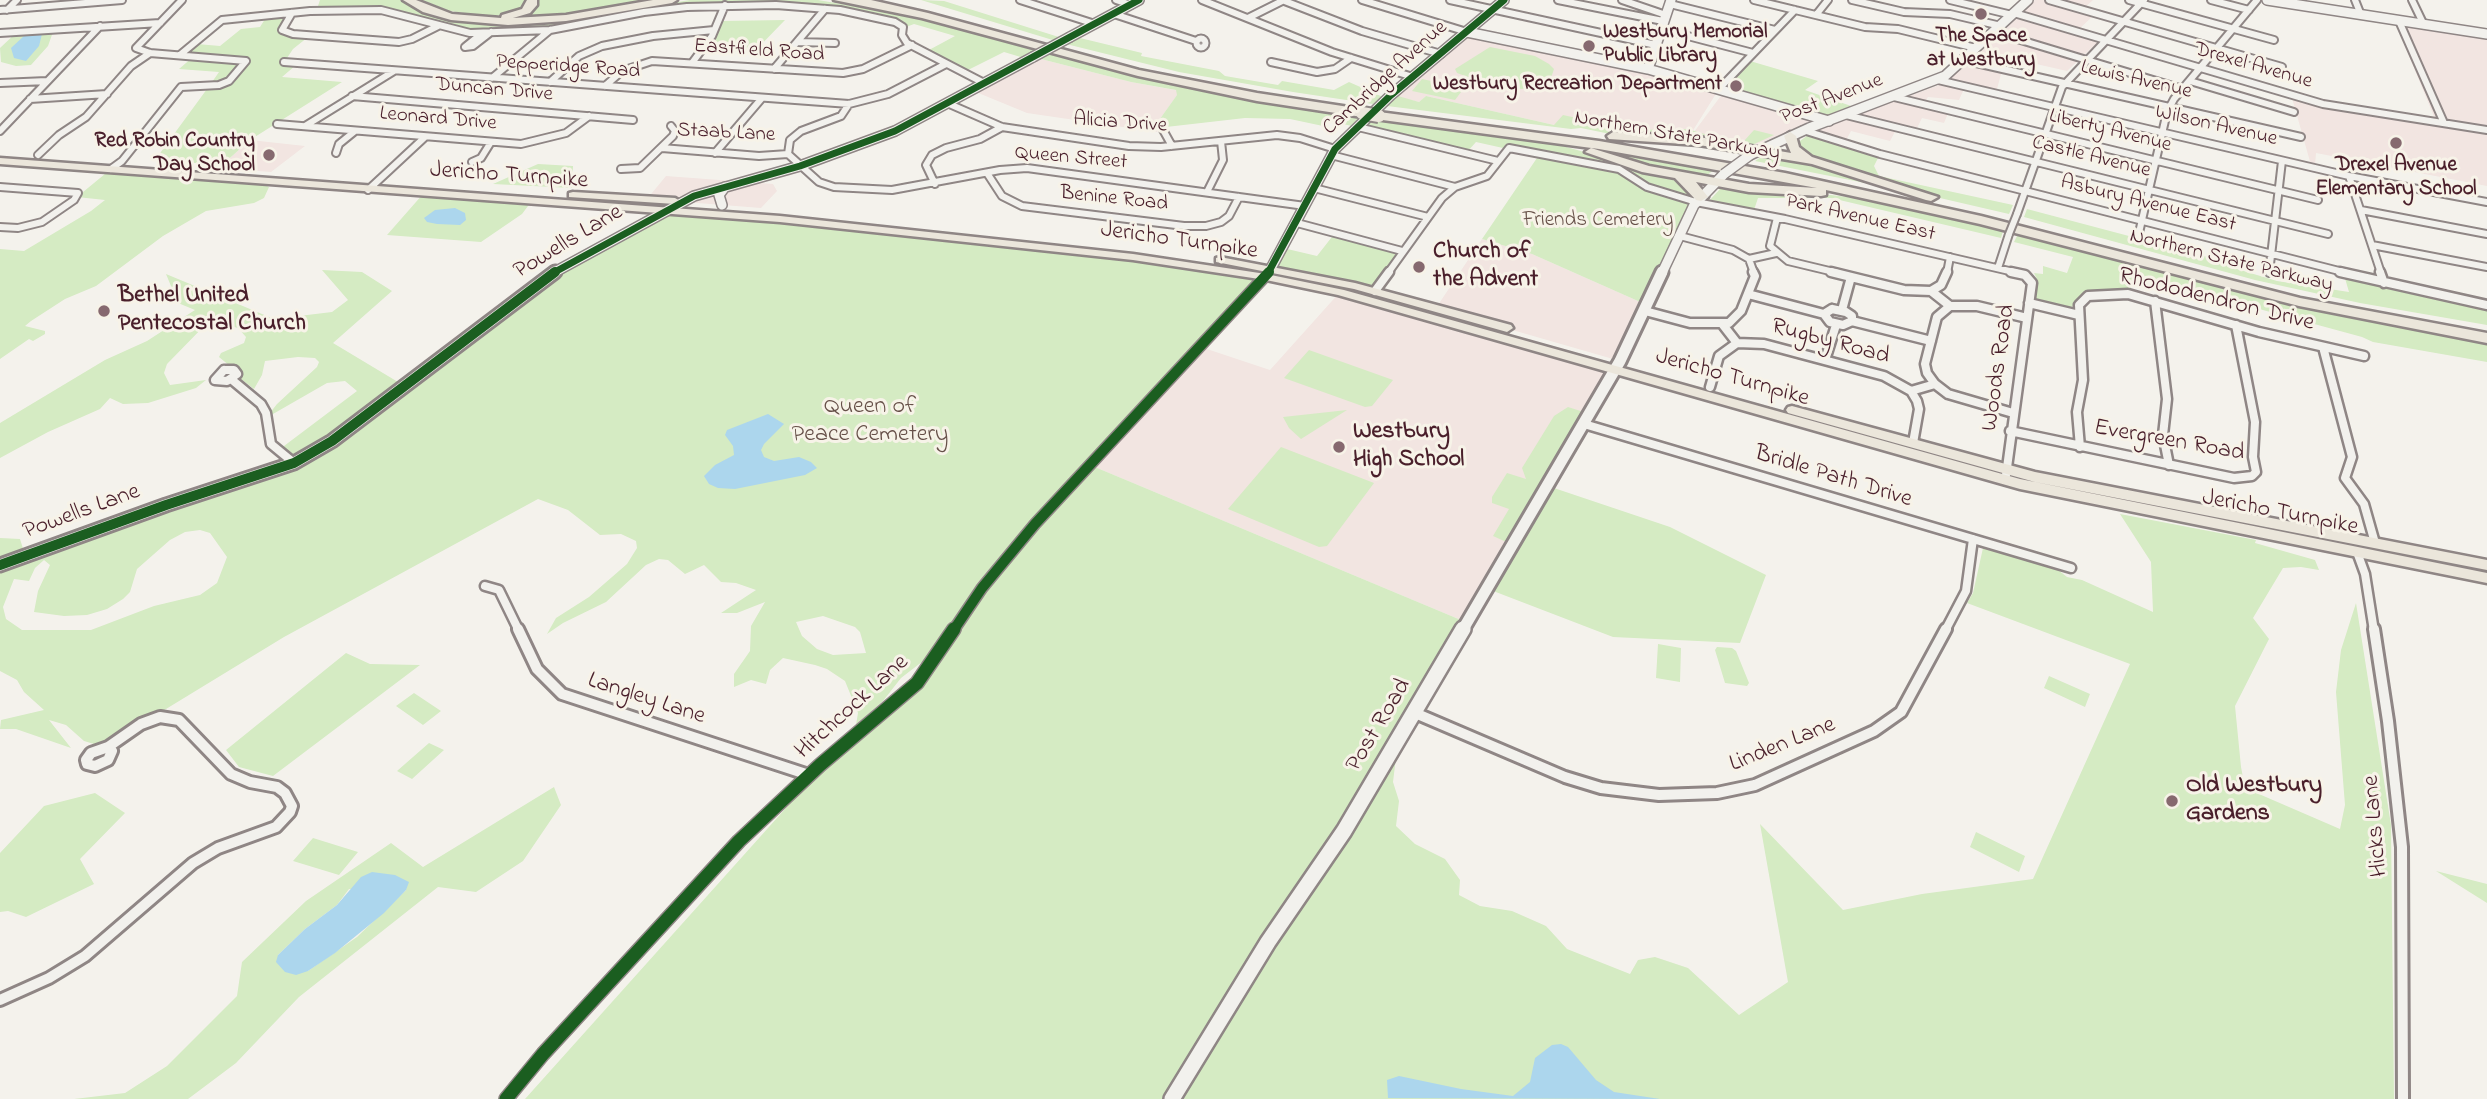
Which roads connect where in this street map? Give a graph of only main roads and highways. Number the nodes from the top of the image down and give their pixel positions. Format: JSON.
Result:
{"nodes":[{"id":1,"x":408,"y":0,"type":"edge"},
{"id":2,"x":416,"y":0,"type":"edge"},
{"id":3,"x":532,"y":0,"type":"edge"},
{"id":4,"x":672,"y":0,"type":"edge"},
{"id":5,"x":839,"y":0,"type":"edge"},
{"id":6,"x":856,"y":0,"type":"edge"},
{"id":7,"x":908,"y":0,"type":"edge"},
{"id":8,"x":2028,"y":0,"type":"edge"},
{"id":9,"x":2267,"y":0,"type":"edge"},
{"id":10,"x":881,"y":5,"type":"junction"},
{"id":11,"x":2399,"y":21,"type":"road end"},
{"id":12,"x":1963,"y":60,"type":"road end"},
{"id":13,"x":1374,"y":112,"type":"junction"},
{"id":14,"x":1829,"y":121,"type":"road end"},
{"id":15,"x":1502,"y":131,"type":"junction"},
{"id":16,"x":1556,"y":131,"type":"junction"},
{"id":17,"x":1796,"y":133,"type":"junction"},
{"id":18,"x":1754,"y":153,"type":"junction"},
{"id":19,"x":0,"y":159,"type":"edge"},
{"id":20,"x":1814,"y":161,"type":"junction"},
{"id":21,"x":1675,"y":174,"type":"junction"},
{"id":22,"x":1699,"y":200,"type":"road end"},
{"id":23,"x":1935,"y":209,"type":"junction"},
{"id":24,"x":1985,"y":213,"type":"junction"},
{"id":25,"x":1269,"y":273,"type":"junction"},
{"id":26,"x":1430,"y":311,"type":"junction"},
{"id":27,"x":2487,"y":330,"type":"edge"},
{"id":28,"x":2487,"y":338,"type":"edge"},
{"id":29,"x":1617,"y":365,"type":"junction"},
{"id":30,"x":2006,"y":475,"type":"junction"},
{"id":31,"x":2487,"y":565,"type":"edge"},
{"id":32,"x":2487,"y":578,"type":"edge"}],
"edges":[{"from":1,"to":4,"type":"highway"},
{"from":2,"to":3,"type":"highway"},
{"from":5,"to":10,"type":"highway"},
{"from":6,"to":10,"type":"highway","name":"Northern State Parkway"},
{"from":7,"to":13,"type":"highway","name":"Northern State Parkway"},
{"from":8,"to":12,"type":"main road","name":"Post Avenue"},
{"from":9,"to":11,"type":"main road"},
{"from":10,"to":13,"type":"highway","name":"Northern State Parkway"},
{"from":13,"to":15,"type":"highway","name":"Northern State Parkway"},
{"from":13,"to":16,"type":"highway","name":"Northern State Parkway"},
{"from":14,"to":17,"type":"main road","name":"Post Avenue"},
{"from":15,"to":21,"type":"highway"},
{"from":15,"to":23,"type":"highway","name":"Northern State Parkway"},
{"from":16,"to":18,"type":"highway"},
{"from":16,"to":24,"type":"highway","name":"Northern State Parkway"},
{"from":17,"to":18,"type":"main road","name":"Post Avenue"},
{"from":17,"to":20,"type":"highway"},
{"from":18,"to":20,"type":"highway"},
{"from":19,"to":25,"type":"main road","name":"Jericho Turnpike"},
{"from":19,"to":25,"type":"main road","name":"Jericho Turnpike"},
{"from":20,"to":24,"type":"highway"},
{"from":21,"to":22,"type":"highway"},
{"from":21,"to":23,"type":"highway"},
{"from":23,"to":28,"type":"highway","name":"Northern State Parkway"},
{"from":24,"to":27,"type":"highway","name":"Northern State Parkway"},
{"from":25,"to":26,"type":"main road","name":"Jericho Turnpike"},
{"from":25,"to":26,"type":"main road","name":"Jericho Turnpike"},
{"from":26,"to":29,"type":"main road","name":"Jericho Turnpike"},
{"from":29,"to":30,"type":"main road","name":"Jericho Turnpike"},
{"from":29,"to":30,"type":"main road","name":"Jericho Turnpike"},
{"from":30,"to":31,"type":"main road","name":"Jericho Turnpike"},
{"from":30,"to":32,"type":"main road","name":"Jericho Turnpike"}]}
